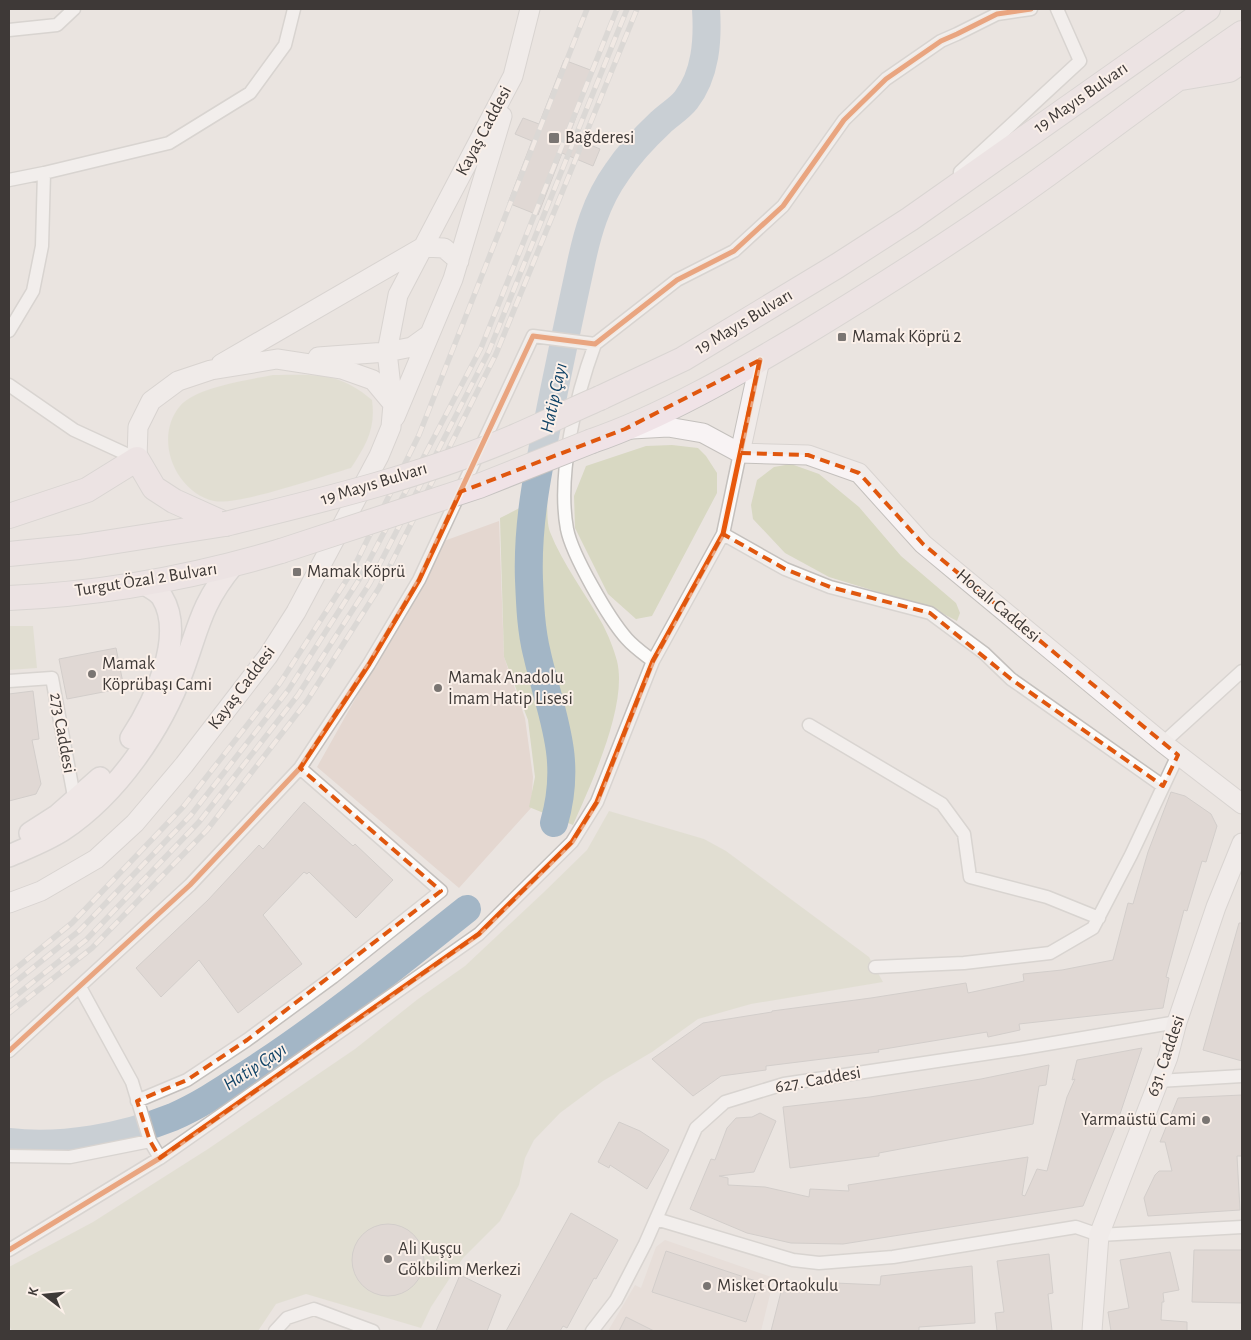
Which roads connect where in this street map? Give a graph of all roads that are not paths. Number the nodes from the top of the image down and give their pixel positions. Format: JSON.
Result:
{"nodes":[{"id":1,"x":74,"y":9,"type":"edge"},
{"id":2,"x":294,"y":9,"type":"edge"},
{"id":3,"x":530,"y":9,"type":"edge"},
{"id":4,"x":1031,"y":9,"type":"edge"},
{"id":5,"x":1057,"y":9,"type":"edge"},
{"id":6,"x":1208,"y":9,"type":"edge"},
{"id":7,"x":9,"y":30,"type":"edge"},
{"id":8,"x":1242,"y":33,"type":"edge"},
{"id":9,"x":1238,"y":70,"type":"edge"},
{"id":10,"x":513,"y":76,"type":"junction"},
{"id":11,"x":1174,"y":79,"type":"junction"},
{"id":12,"x":44,"y":172,"type":"junction"},
{"id":13,"x":9,"y":180,"type":"edge"},
{"id":14,"x":910,"y":219,"type":"junction"},
{"id":15,"x":423,"y":247,"type":"junction"},
{"id":16,"x":459,"y":261,"type":"junction"},
{"id":17,"x":9,"y":331,"type":"edge"},
{"id":18,"x":430,"y":334,"type":"junction"},
{"id":19,"x":595,"y":344,"type":"junction"},
{"id":20,"x":387,"y":352,"type":"junction"},
{"id":21,"x":277,"y":360,"type":"junction"},
{"id":22,"x":760,"y":360,"type":"junction"},
{"id":23,"x":211,"y":370,"type":"junction"},
{"id":24,"x":9,"y":386,"type":"edge"},
{"id":25,"x":393,"y":404,"type":"junction"},
{"id":26,"x":391,"y":427,"type":"junction"},
{"id":27,"x":625,"y":430,"type":"junction"},
{"id":28,"x":740,"y":453,"type":"junction"},
{"id":29,"x":136,"y":459,"type":"junction"},
{"id":30,"x":9,"y":516,"type":"edge"},
{"id":31,"x":224,"y":524,"type":"junction"},
{"id":32,"x":723,"y":534,"type":"junction"},
{"id":33,"x":281,"y":551,"type":"joint"},
{"id":34,"x":9,"y":554,"type":"edge"},
{"id":35,"x":233,"y":565,"type":"junction"},
{"id":36,"x":143,"y":583,"type":"junction"},
{"id":37,"x":9,"y":598,"type":"edge"},
{"id":38,"x":653,"y":661,"type":"junction"},
{"id":39,"x":1242,"y":671,"type":"edge"},
{"id":40,"x":9,"y":681,"type":"edge"},
{"id":41,"x":808,"y":725,"type":"dead end"},
{"id":42,"x":1163,"y":743,"type":"junction"},
{"id":43,"x":1178,"y":755,"type":"junction"},
{"id":44,"x":300,"y":768,"type":"junction"},
{"id":45,"x":1163,"y":786,"type":"junction"},
{"id":46,"x":75,"y":802,"type":"junction"},
{"id":47,"x":1242,"y":804,"type":"edge"},
{"id":48,"x":9,"y":842,"type":"edge"},
{"id":49,"x":1242,"y":843,"type":"edge"},
{"id":50,"x":9,"y":856,"type":"edge"},
{"id":51,"x":9,"y":903,"type":"edge"},
{"id":52,"x":1099,"y":918,"type":"junction"},
{"id":53,"x":875,"y":967,"type":"dead end"},
{"id":54,"x":80,"y":988,"type":"junction"},
{"id":55,"x":1177,"y":1022,"type":"junction"},
{"id":56,"x":9,"y":1051,"type":"edge"},
{"id":57,"x":1242,"y":1076,"type":"edge"},
{"id":58,"x":1158,"y":1081,"type":"junction"},
{"id":59,"x":139,"y":1106,"type":"junction"},
{"id":60,"x":148,"y":1136,"type":"junction"},
{"id":61,"x":9,"y":1156,"type":"edge"},
{"id":62,"x":160,"y":1158,"type":"junction"},
{"id":63,"x":656,"y":1219,"type":"junction"},
{"id":64,"x":1242,"y":1227,"type":"edge"},
{"id":65,"x":1098,"y":1236,"type":"junction"},
{"id":66,"x":9,"y":1250,"type":"edge"},
{"id":67,"x":275,"y":1331,"type":"edge"},
{"id":68,"x":373,"y":1331,"type":"edge"},
{"id":69,"x":592,"y":1331,"type":"edge"},
{"id":70,"x":1092,"y":1331,"type":"edge"}],
"edges":[{"from":1,"to":7,"type":"street"},
{"from":2,"to":12,"type":"street"},
{"from":3,"to":10,"type":"street","name":"Kayaş Caddesi"},
{"from":4,"to":19,"type":"street"},
{"from":5,"to":14,"type":"street"},
{"from":6,"to":14,"type":"highway","name":"19 Mayıs Bulvarı"},
{"from":8,"to":11,"type":"highway","name":"19 Mayıs Bulvarı"},
{"from":9,"to":11,"type":"highway","name":"19 Mayıs Bulvarı"},
{"from":10,"to":15,"type":"street","name":"Kayaş Caddesi"},
{"from":10,"to":16,"type":"street"},
{"from":11,"to":22,"type":"highway","name":"19 Mayıs Bulvarı"},
{"from":12,"to":13,"type":"street"},
{"from":12,"to":17,"type":"street"},
{"from":14,"to":31,"type":"highway","name":"19 Mayıs Bulvarı","bridge":true},
{"from":15,"to":16,"type":"street"},
{"from":15,"to":20,"type":"street","name":"Kayaş Caddesi"},
{"from":15,"to":23,"type":"street"},
{"from":16,"to":18,"type":"street"},
{"from":18,"to":20,"type":"street"},
{"from":18,"to":26,"type":"street"},
{"from":19,"to":38,"type":"street"},
{"from":19,"to":44,"type":"street"},
{"from":20,"to":21,"type":"street"},
{"from":20,"to":25,"type":"street","name":"Kayaş Caddesi"},
{"from":21,"to":23,"type":"street"},
{"from":21,"to":25,"type":"street"},
{"from":22,"to":27,"type":"highway","name":"19 Mayıs Bulvarı"},
{"from":22,"to":28,"type":"street"},
{"from":23,"to":29,"type":"street"},
{"from":24,"to":29,"type":"street"},
{"from":25,"to":26,"type":"street","name":"Kayaş Caddesi"},
{"from":26,"to":51,"type":"street","name":"Kayaş Caddesi"},
{"from":27,"to":28,"type":"street"},
{"from":27,"to":33,"type":"highway","name":"19 Mayıs Bulvarı","bridge":true},
{"from":28,"to":32,"type":"street"},
{"from":28,"to":42,"type":"street","name":"Hocalı Caddesi"},
{"from":29,"to":30,"type":"highway"},
{"from":29,"to":31,"type":"highway"},
{"from":31,"to":34,"type":"highway"},
{"from":32,"to":38,"type":"street"},
{"from":32,"to":45,"type":"street"},
{"from":33,"to":35,"type":"highway","name":"Turgut Özal 2 Bulvarı"},
{"from":35,"to":36,"type":"highway","name":"Turgut Özal 2 Bulvarı"},
{"from":35,"to":50,"type":"main road"},
{"from":36,"to":37,"type":"highway","name":"Turgut Özal 2 Bulvarı"},
{"from":36,"to":46,"type":"main road"},
{"from":38,"to":62,"type":"street"},
{"from":39,"to":42,"type":"street"},
{"from":40,"to":46,"type":"street","name":"273 Caddesi"},
{"from":41,"to":52,"type":"street"},
{"from":42,"to":43,"type":"street","name":"Hocalı Caddesi"},
{"from":43,"to":45,"type":"street"},
{"from":43,"to":47,"type":"street","name":"Hocalı Caddesi"},
{"from":44,"to":54,"type":"street"},
{"from":44,"to":59,"type":"street"},
{"from":45,"to":52,"type":"street"},
{"from":46,"to":48,"type":"main road"},
{"from":49,"to":55,"type":"street","name":"631. Caddesi"},
{"from":52,"to":53,"type":"street"},
{"from":54,"to":56,"type":"street"},
{"from":54,"to":59,"type":"street"},
{"from":55,"to":58,"type":"street","name":"631. Caddesi"},
{"from":55,"to":63,"type":"street","name":"627. Caddesi"},
{"from":57,"to":58,"type":"street"},
{"from":58,"to":65,"type":"street","name":"631. Caddesi"},
{"from":59,"to":60,"type":"street"},
{"from":60,"to":61,"type":"street"},
{"from":60,"to":62,"type":"street"},
{"from":62,"to":66,"type":"street"},
{"from":63,"to":65,"type":"street"},
{"from":63,"to":69,"type":"street","name":"627. Caddesi"},
{"from":64,"to":65,"type":"street"},
{"from":65,"to":70,"type":"street","name":"631. Caddesi"},
{"from":67,"to":68,"type":"street"}]}
